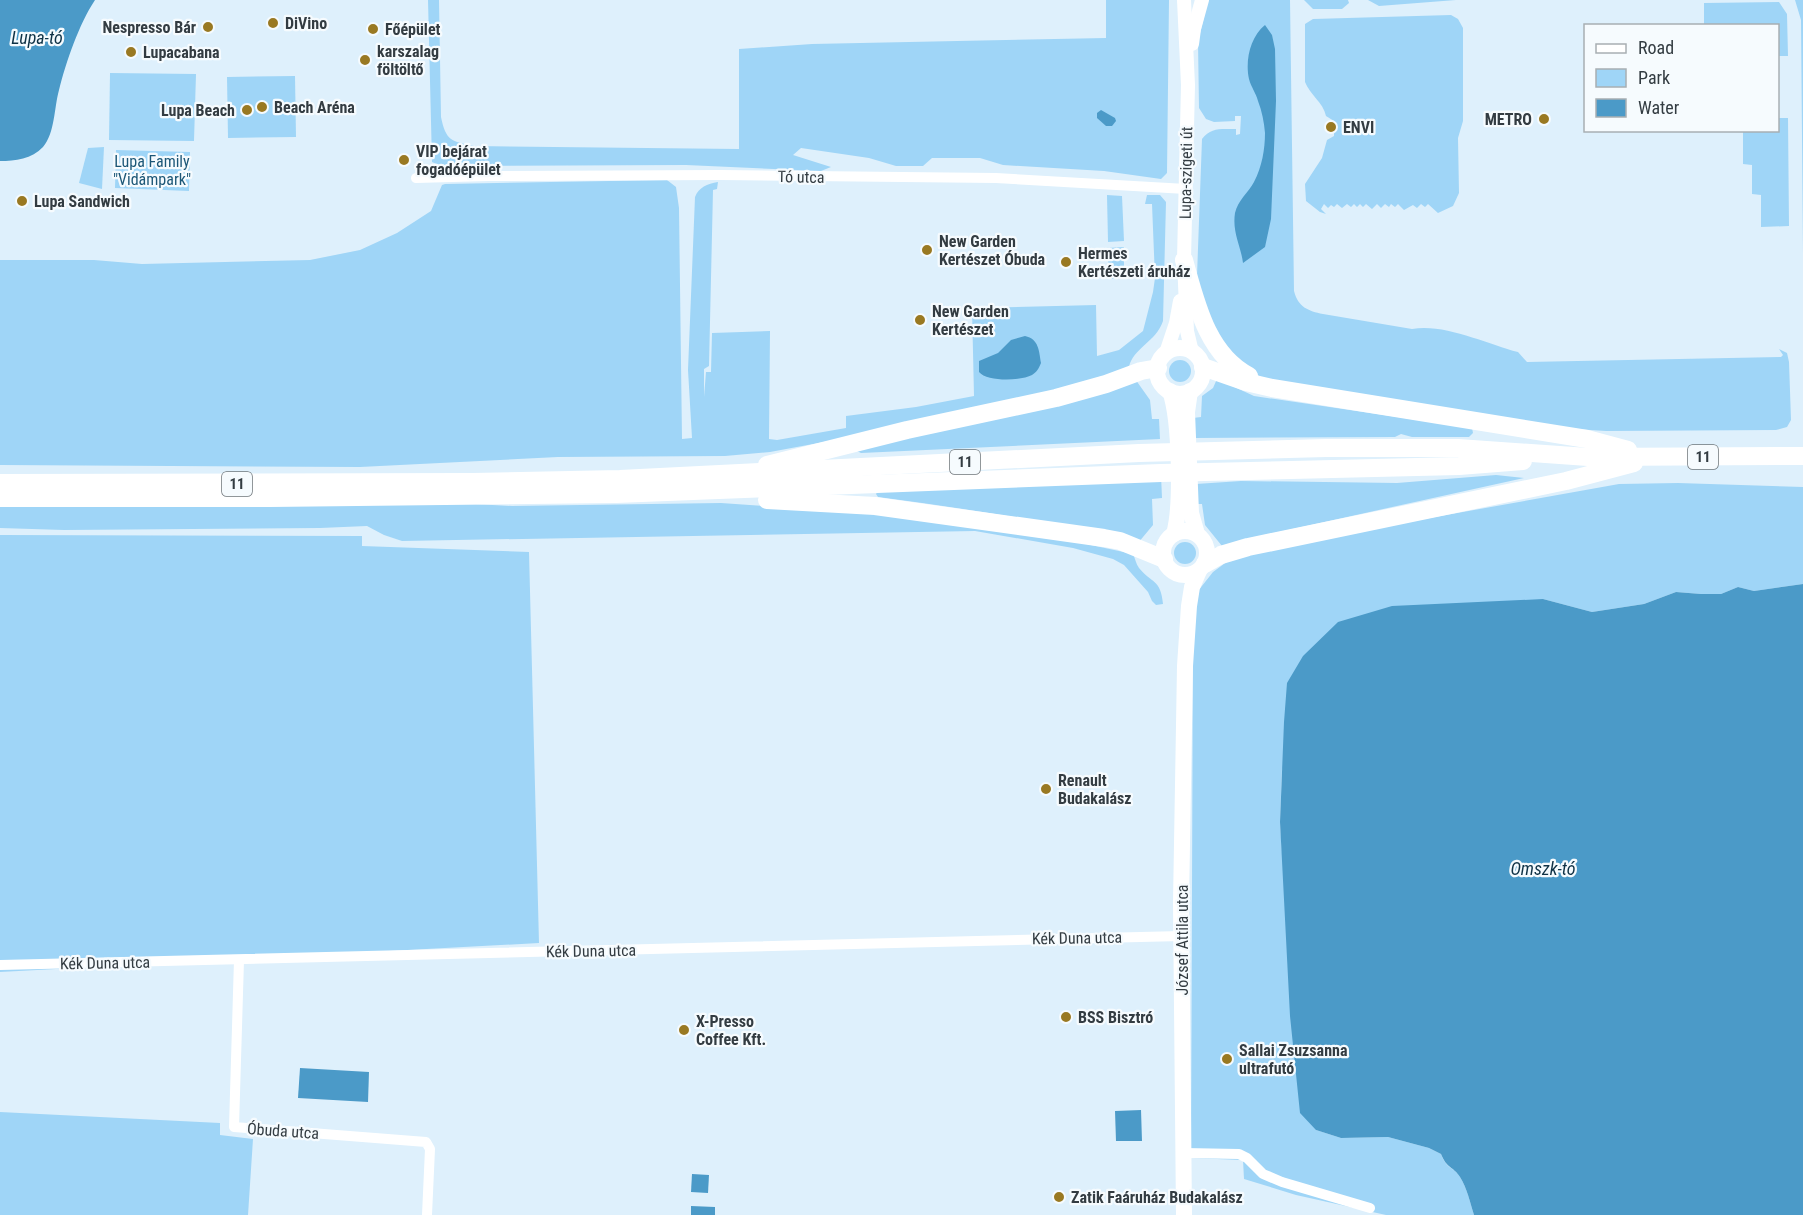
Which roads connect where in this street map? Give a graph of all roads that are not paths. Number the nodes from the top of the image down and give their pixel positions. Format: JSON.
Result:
{"nodes":[{"id":1,"x":1184,"y":0,"type":"edge"},
{"id":2,"x":1202,"y":0,"type":"edge"},
{"id":3,"x":1188,"y":85,"type":"junction"},
{"id":4,"x":416,"y":178,"type":"dead end"},
{"id":5,"x":1186,"y":189,"type":"junction"},
{"id":6,"x":1184,"y":260,"type":"junction"},
{"id":7,"x":1192,"y":352,"type":"junction"},
{"id":8,"x":1162,"y":361,"type":"junction"},
{"id":9,"x":1203,"y":367,"type":"junction"},
{"id":10,"x":1272,"y":388,"type":"junction"},
{"id":11,"x":1170,"y":391,"type":"junction"},
{"id":12,"x":1190,"y":391,"type":"junction"},
{"id":13,"x":1181,"y":412,"type":"junction"},
{"id":14,"x":1803,"y":456,"type":"edge"},
{"id":15,"x":1656,"y":457,"type":"junction"},
{"id":16,"x":0,"y":483,"type":"edge"},
{"id":17,"x":729,"y":483,"type":"junction"},
{"id":18,"x":0,"y":498,"type":"edge"},
{"id":19,"x":1184,"y":514,"type":"junction"},
{"id":20,"x":1174,"y":534,"type":"junction"},
{"id":21,"x":1197,"y":534,"type":"junction"},
{"id":22,"x":1167,"y":564,"type":"junction"},
{"id":23,"x":1202,"y":568,"type":"junction"},
{"id":24,"x":1185,"y":666,"type":"junction"},
{"id":25,"x":1182,"y":936,"type":"junction"},
{"id":26,"x":239,"y":960,"type":"junction"},
{"id":27,"x":0,"y":965,"type":"edge"},
{"id":28,"x":1184,"y":1153,"type":"junction"},
{"id":29,"x":1370,"y":1208,"type":"dead end"},
{"id":30,"x":427,"y":1215,"type":"edge"},
{"id":31,"x":1185,"y":1215,"type":"edge"}],
"edges":[{"from":1,"to":3,"type":"street","name":"Lupa-szigeti út"},
{"from":2,"to":3,"type":"street","name":"Lupa-szigeti út"},
{"from":3,"to":5,"type":"street","name":"Lupa-szigeti út"},
{"from":4,"to":5,"type":"street","name":"Tó utca"},
{"from":5,"to":6,"type":"street","name":"Lupa-szigeti út"},
{"from":6,"to":7,"type":"street","name":"Lupa-szigeti út"},
{"from":6,"to":8,"type":"street","name":"Lupa-szigeti út"},
{"from":6,"to":10,"type":"main road"},
{"from":7,"to":8,"type":"main road"},
{"from":7,"to":9,"type":"main road"},
{"from":8,"to":11,"type":"main road"},
{"from":8,"to":17,"type":"main road"},
{"from":9,"to":10,"type":"main road"},
{"from":9,"to":12,"type":"main road"},
{"from":10,"to":15,"type":"main road"},
{"from":11,"to":12,"type":"main road"},
{"from":11,"to":13,"type":"main road"},
{"from":12,"to":13,"type":"main road"},
{"from":13,"to":19,"type":"main road"},
{"from":14,"to":15,"type":"main road","number":"11"},
{"from":15,"to":17,"type":"main road","number":"11"},
{"from":15,"to":23,"type":"main road"},
{"from":16,"to":17,"type":"main road","number":"11"},
{"from":17,"to":18,"type":"main road","number":"11"},
{"from":17,"to":22,"type":"main road"},
{"from":19,"to":20,"type":"main road"},
{"from":19,"to":21,"type":"main road"},
{"from":20,"to":21,"type":"main road"},
{"from":20,"to":22,"type":"main road"},
{"from":21,"to":23,"type":"main road"},
{"from":22,"to":23,"type":"main road"},
{"from":22,"to":24,"type":"main road","name":"József Attila utca"},
{"from":23,"to":24,"type":"main road","name":"József Attila utca"},
{"from":24,"to":25,"type":"main road","name":"József Attila utca"},
{"from":25,"to":26,"type":"street","name":"Kék Duna utca"},
{"from":25,"to":28,"type":"main road","name":"József Attila utca"},
{"from":26,"to":27,"type":"street","name":"Kék Duna utca"},
{"from":26,"to":30,"type":"street","name":"Óbuda utca"},
{"from":28,"to":29,"type":"street"},
{"from":28,"to":31,"type":"main road","name":"József Attila utca"}]}
